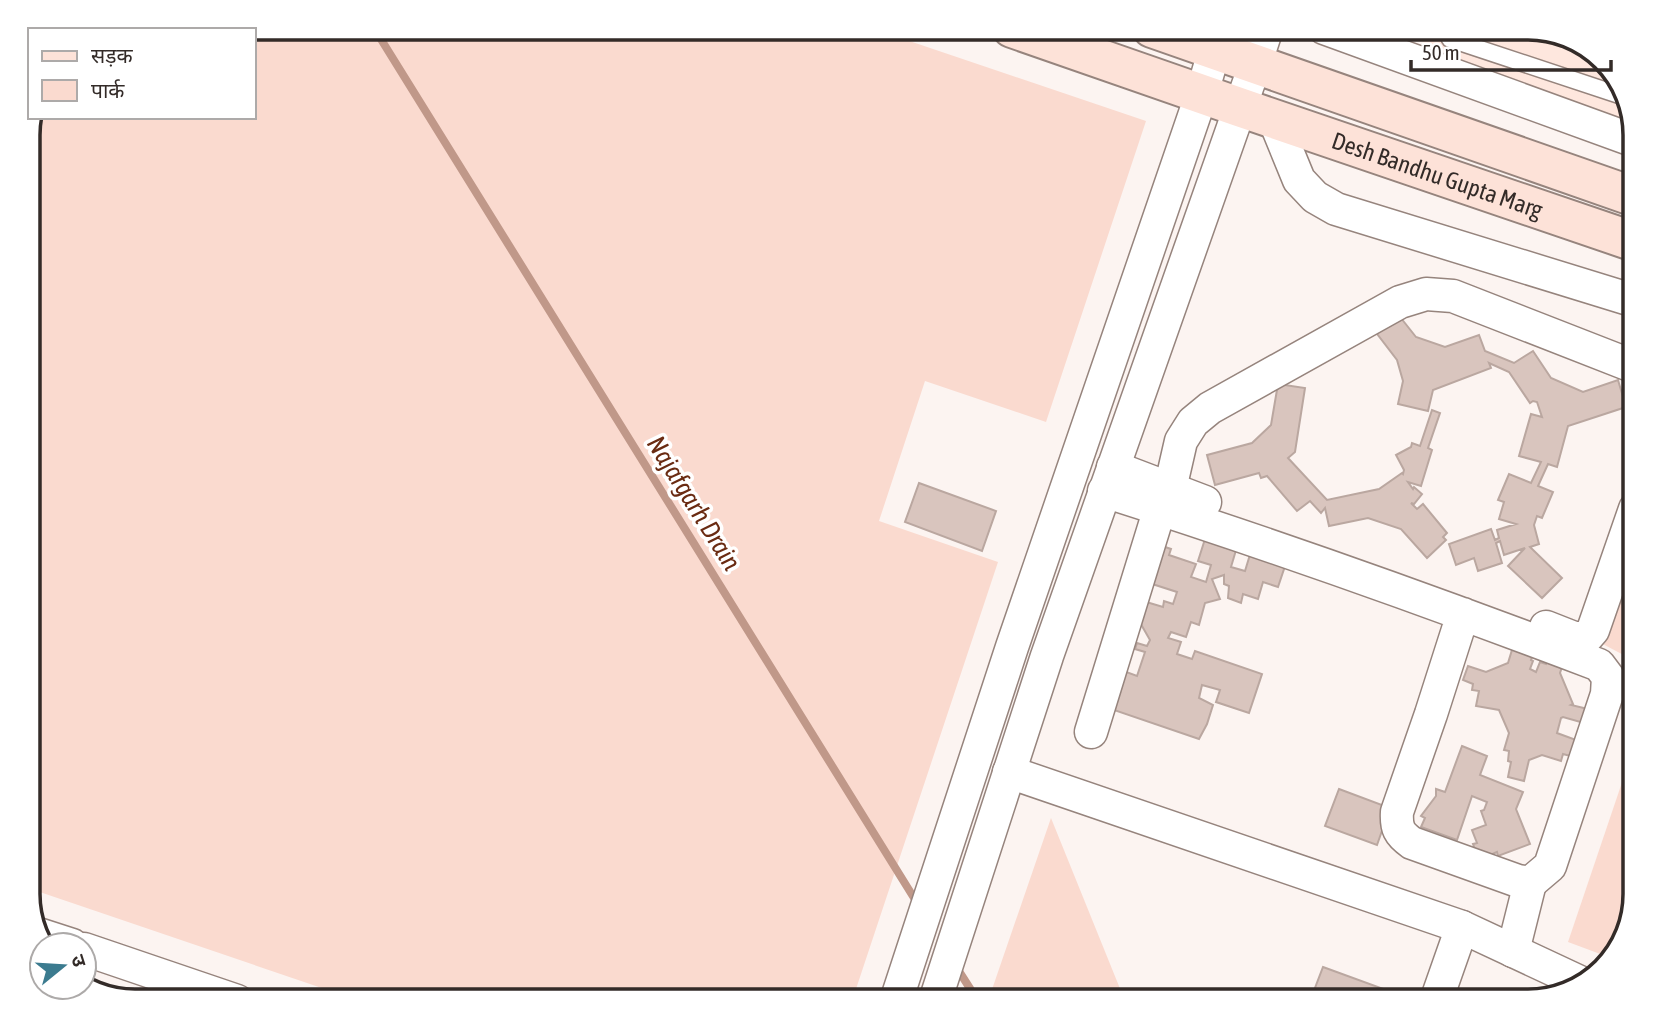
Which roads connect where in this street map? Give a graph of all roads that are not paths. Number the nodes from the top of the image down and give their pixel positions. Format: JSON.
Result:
{"nodes":[{"id":1,"x":1047,"y":40,"type":"edge"},
{"id":2,"x":1218,"y":40,"type":"edge"},
{"id":3,"x":1219,"y":40,"type":"edge"},
{"id":4,"x":1263,"y":40,"type":"edge"},
{"id":5,"x":1357,"y":40,"type":"edge"},
{"id":6,"x":1396,"y":40,"type":"edge"},
{"id":7,"x":1446,"y":50,"type":"edge"},
{"id":8,"x":1404,"y":57,"type":"junction"},
{"id":9,"x":1255,"y":65,"type":"junction"},
{"id":10,"x":1202,"y":93,"type":"junction"},
{"id":11,"x":1613,"y":94,"type":"edge"},
{"id":12,"x":1256,"y":113,"type":"junction"},
{"id":13,"x":1623,"y":135,"type":"edge"},
{"id":14,"x":1623,"y":193,"type":"edge"},
{"id":15,"x":1623,"y":238,"type":"edge"},
{"id":16,"x":1623,"y":297,"type":"edge"},
{"id":17,"x":1623,"y":363,"type":"edge"},
{"id":18,"x":1109,"y":479,"type":"junction"},
{"id":19,"x":1165,"y":499,"type":"junction"},
{"id":20,"x":1623,"y":544,"type":"edge"},
{"id":21,"x":1463,"y":614,"type":"junction"},
{"id":22,"x":1091,"y":732,"type":"dead end"},
{"id":23,"x":1009,"y":772,"type":"junction"},
{"id":24,"x":1530,"y":883,"type":"junction"},
{"id":25,"x":1462,"y":926,"type":"junction"},
{"id":26,"x":1513,"y":951,"type":"junction"},
{"id":27,"x":98,"y":954,"type":"edge"},
{"id":28,"x":1571,"y":978,"type":"edge"},
{"id":29,"x":202,"y":989,"type":"edge"},
{"id":30,"x":900,"y":989,"type":"edge"},
{"id":31,"x":939,"y":989,"type":"edge"},
{"id":32,"x":1440,"y":989,"type":"edge"}],
"edges":[{"from":1,"to":10,"type":"street"},
{"from":2,"to":10,"type":"street"},
{"from":3,"to":9,"type":"street","name":"Desh Bandhu Gupta Marg"},
{"from":4,"to":9,"type":"street"},
{"from":5,"to":8,"type":"street"},
{"from":6,"to":8,"type":"street"},
{"from":7,"to":8,"type":"street"},
{"from":7,"to":11,"type":"lane"},
{"from":7,"to":13,"type":"street"},
{"from":9,"to":12,"type":"street"},
{"from":9,"to":14,"type":"street","name":"Desh Bandhu Gupta Marg"},
{"from":10,"to":12,"type":"street","name":"Desh Bandhu Gupta Marg"},
{"from":10,"to":30,"type":"street"},
{"from":12,"to":15,"type":"street","name":"Desh Bandhu Gupta Marg"},
{"from":12,"to":16,"type":"street"},
{"from":12,"to":18,"type":"street"},
{"from":17,"to":19,"type":"street"},
{"from":18,"to":19,"type":"street"},
{"from":18,"to":23,"type":"street"},
{"from":19,"to":20,"type":"street"},
{"from":19,"to":21,"type":"street"},
{"from":19,"to":22,"type":"street"},
{"from":21,"to":24,"type":"street"},
{"from":21,"to":24,"type":"street"},
{"from":23,"to":25,"type":"street"},
{"from":23,"to":31,"type":"street"},
{"from":24,"to":26,"type":"street"},
{"from":25,"to":26,"type":"street"},
{"from":25,"to":32,"type":"street"},
{"from":26,"to":28,"type":"street"},
{"from":27,"to":29,"type":"street"}]}
